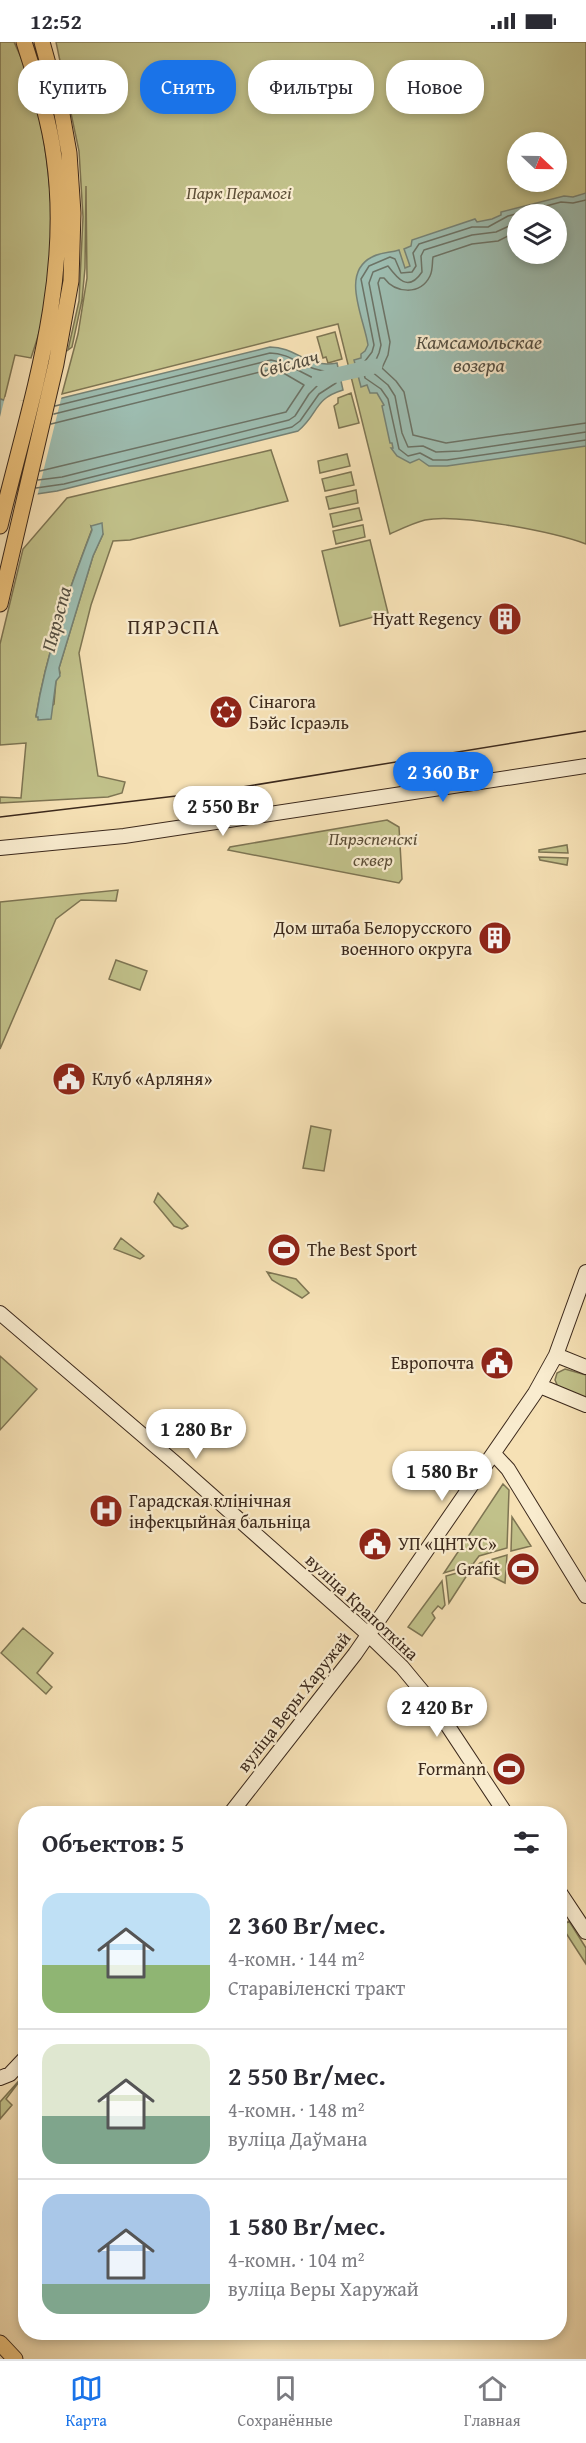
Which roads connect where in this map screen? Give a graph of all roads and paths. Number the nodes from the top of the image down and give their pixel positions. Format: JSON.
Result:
{"nodes":[{"id":1,"x":24,"y":42,"type":"edge"},
{"id":2,"x":42,"y":42,"type":"edge"},
{"id":3,"x":0,"y":525,"type":"edge"},
{"id":4,"x":2,"y":581,"type":"edge"},
{"id":5,"x":0,"y":604,"type":"edge"},
{"id":6,"x":586,"y":766,"type":"edge"},
{"id":7,"x":0,"y":848,"type":"edge"},
{"id":8,"x":586,"y":1272,"type":"edge"},
{"id":9,"x":0,"y":1313,"type":"edge"},
{"id":10,"x":556,"y":1354,"type":"junction"},
{"id":11,"x":586,"y":1367,"type":"edge"},
{"id":12,"x":540,"y":1386,"type":"junction"},
{"id":13,"x":586,"y":1405,"type":"edge"},
{"id":14,"x":494,"y":1454,"type":"junction"},
{"id":15,"x":586,"y":1596,"type":"edge"},
{"id":16,"x":369,"y":1635,"type":"junction"},
{"id":17,"x":236,"y":1806,"type":"edge"},
{"id":18,"x":501,"y":1806,"type":"edge"},
{"id":19,"x":567,"y":1904,"type":"edge"},
{"id":20,"x":586,"y":1932,"type":"edge"},
{"id":21,"x":18,"y":2066,"type":"edge"},
{"id":22,"x":0,"y":2078,"type":"edge"},
{"id":23,"x":0,"y":2343,"type":"edge"},
{"id":24,"x":15,"y":2359,"type":"edge"}],
"edges":[{"from":1,"to":3,"type":"main road"},
{"from":2,"to":4,"type":"main road"},
{"from":4,"to":5,"type":"main road"},
{"from":6,"to":7,"type":"main road"},
{"from":8,"to":10,"type":"main road","name":"вуліца Веры Харужай"},
{"from":9,"to":16,"type":"main road","name":"вуліца Крапоткіна"},
{"from":10,"to":11,"type":"main road"},
{"from":10,"to":12,"type":"main road","name":"вуліца Веры Харужай"},
{"from":12,"to":13,"type":"main road"},
{"from":12,"to":14,"type":"main road","name":"вуліца Веры Харужай"},
{"from":14,"to":15,"type":"main road"},
{"from":14,"to":16,"type":"main road","name":"вуліца Веры Харужай"},
{"from":16,"to":17,"type":"main road","name":"вуліца Веры Харужай"},
{"from":16,"to":18,"type":"main road","name":"вуліца Крапоткіна"},
{"from":19,"to":20,"type":"main road"},
{"from":21,"to":22,"type":"main road"},
{"from":23,"to":24,"type":"main road"}]}
